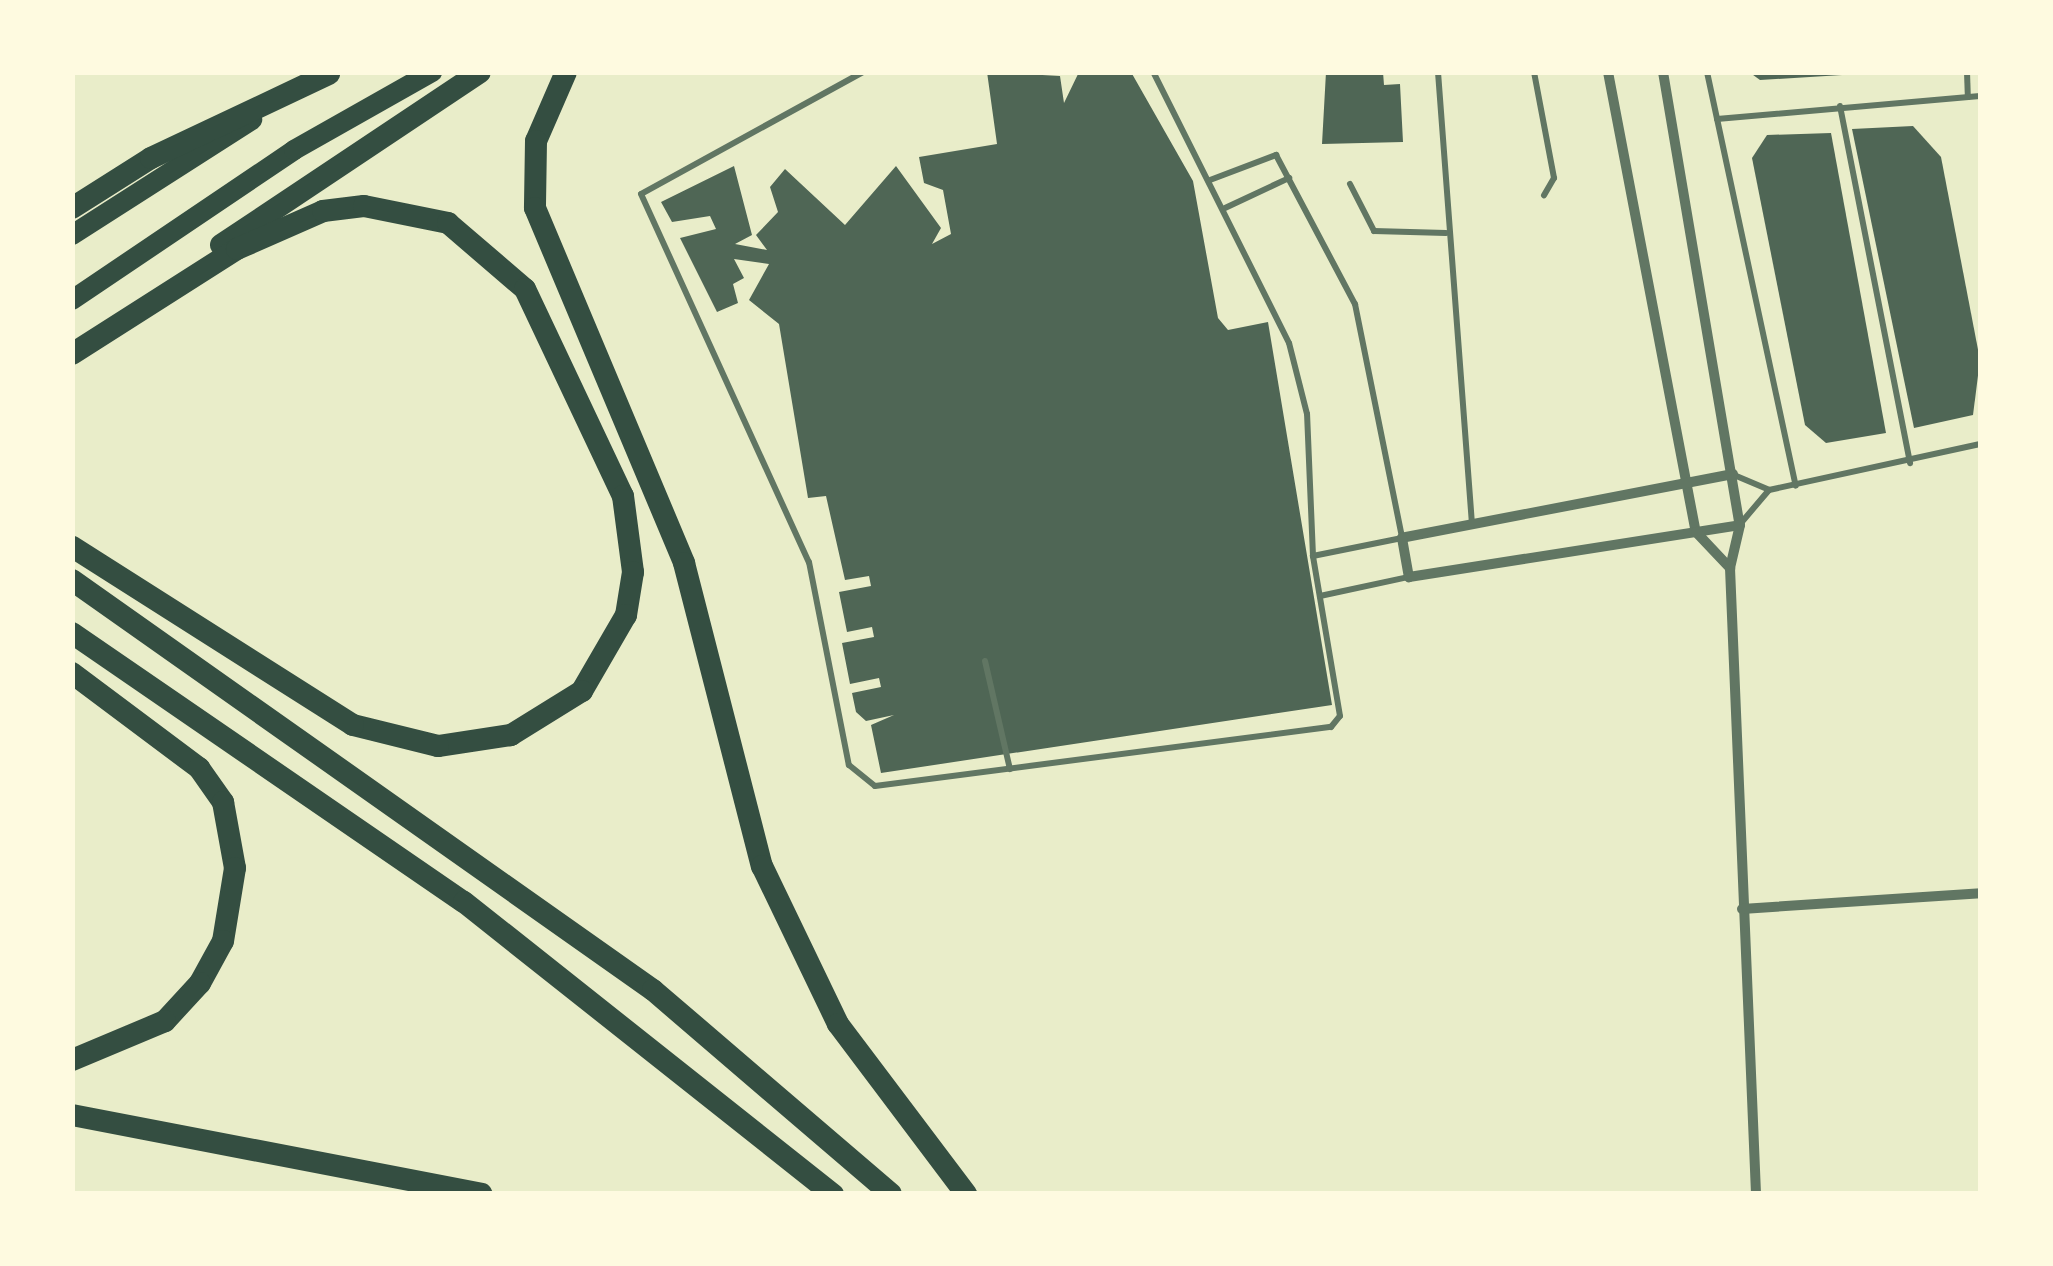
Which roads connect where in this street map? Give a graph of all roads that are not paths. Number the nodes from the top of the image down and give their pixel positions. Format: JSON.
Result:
{"nodes":[{"id":1,"x":432,"y":72,"type":"edge"},
{"id":2,"x":480,"y":72,"type":"edge"},
{"id":3,"x":566,"y":72,"type":"edge"},
{"id":4,"x":863,"y":72,"type":"edge"},
{"id":5,"x":1153,"y":72,"type":"edge"},
{"id":6,"x":1438,"y":72,"type":"edge"},
{"id":7,"x":1534,"y":72,"type":"edge"},
{"id":8,"x":1608,"y":72,"type":"edge"},
{"id":9,"x":1663,"y":72,"type":"edge"},
{"id":10,"x":1707,"y":72,"type":"edge"},
{"id":11,"x":1968,"y":72,"type":"edge"},
{"id":12,"x":330,"y":73,"type":"edge"},
{"id":13,"x":1980,"y":96,"type":"edge"},
{"id":14,"x":1968,"y":97,"type":"junction"},
{"id":15,"x":1840,"y":106,"type":"junction"},
{"id":16,"x":1717,"y":119,"type":"junction"},
{"id":17,"x":1289,"y":178,"type":"junction"},
{"id":18,"x":1210,"y":180,"type":"junction"},
{"id":19,"x":1350,"y":184,"type":"dead end"},
{"id":20,"x":1544,"y":195,"type":"dead end"},
{"id":21,"x":72,"y":208,"type":"edge"},
{"id":22,"x":1225,"y":208,"type":"junction"},
{"id":23,"x":1446,"y":234,"type":"junction"},
{"id":24,"x":72,"y":235,"type":"edge"},
{"id":25,"x":72,"y":300,"type":"edge"},
{"id":26,"x":72,"y":353,"type":"edge"},
{"id":27,"x":1980,"y":444,"type":"edge"},
{"id":28,"x":1910,"y":464,"type":"junction"},
{"id":29,"x":1732,"y":474,"type":"junction"},
{"id":30,"x":1688,"y":485,"type":"junction"},
{"id":31,"x":1796,"y":486,"type":"junction"},
{"id":32,"x":1769,"y":490,"type":"junction"},
{"id":33,"x":1740,"y":525,"type":"junction"},
{"id":34,"x":1473,"y":526,"type":"junction"},
{"id":35,"x":1696,"y":532,"type":"junction"},
{"id":36,"x":1402,"y":538,"type":"junction"},
{"id":37,"x":72,"y":547,"type":"edge"},
{"id":38,"x":1314,"y":556,"type":"junction"},
{"id":39,"x":1730,"y":568,"type":"junction"},
{"id":40,"x":1409,"y":577,"type":"junction"},
{"id":41,"x":72,"y":580,"type":"edge"},
{"id":42,"x":1320,"y":596,"type":"junction"},
{"id":43,"x":72,"y":633,"type":"edge"},
{"id":44,"x":986,"y":661,"type":"dead end"},
{"id":45,"x":72,"y":673,"type":"edge"},
{"id":46,"x":1010,"y":769,"type":"junction"},
{"id":47,"x":1980,"y":893,"type":"edge"},
{"id":48,"x":1742,"y":908,"type":"junction"},
{"id":49,"x":72,"y":1060,"type":"edge"},
{"id":50,"x":72,"y":1114,"type":"edge"},
{"id":51,"x":481,"y":1194,"type":"edge"},
{"id":52,"x":834,"y":1194,"type":"edge"},
{"id":53,"x":891,"y":1194,"type":"edge"},
{"id":54,"x":966,"y":1194,"type":"edge"},
{"id":55,"x":1756,"y":1194,"type":"edge"}],
"edges":[{"from":1,"to":25,"type":"main road"},
{"from":2,"to":26,"type":"highway"},
{"from":3,"to":54,"type":"highway"},
{"from":4,"to":46,"type":"lane"},
{"from":5,"to":18,"type":"lane"},
{"from":6,"to":23,"type":"lane"},
{"from":7,"to":20,"type":"lane"},
{"from":8,"to":30,"type":"street"},
{"from":9,"to":29,"type":"street"},
{"from":10,"to":16,"type":"lane"},
{"from":11,"to":14,"type":"lane"},
{"from":12,"to":21,"type":"highway"},
{"from":12,"to":24,"type":"main road"},
{"from":13,"to":14,"type":"lane"},
{"from":14,"to":15,"type":"lane"},
{"from":15,"to":16,"type":"lane"},
{"from":15,"to":28,"type":"lane"},
{"from":16,"to":31,"type":"lane"},
{"from":17,"to":18,"type":"lane"},
{"from":17,"to":22,"type":"lane"},
{"from":17,"to":36,"type":"lane"},
{"from":18,"to":22,"type":"lane"},
{"from":19,"to":23,"type":"lane"},
{"from":22,"to":38,"type":"lane"},
{"from":23,"to":34,"type":"lane"},
{"from":26,"to":37,"type":"highway"},
{"from":27,"to":28,"type":"lane"},
{"from":28,"to":31,"type":"lane"},
{"from":29,"to":30,"type":"street"},
{"from":29,"to":32,"type":"lane"},
{"from":29,"to":33,"type":"street"},
{"from":30,"to":34,"type":"street"},
{"from":30,"to":35,"type":"street"},
{"from":31,"to":32,"type":"lane"},
{"from":32,"to":33,"type":"lane"},
{"from":33,"to":35,"type":"street"},
{"from":33,"to":39,"type":"street"},
{"from":34,"to":36,"type":"street"},
{"from":35,"to":39,"type":"street"},
{"from":35,"to":40,"type":"street"},
{"from":36,"to":38,"type":"lane"},
{"from":36,"to":40,"type":"street"},
{"from":38,"to":42,"type":"lane"},
{"from":39,"to":48,"type":"street"},
{"from":40,"to":42,"type":"lane"},
{"from":41,"to":53,"type":"highway"},
{"from":42,"to":46,"type":"lane"},
{"from":43,"to":52,"type":"highway"},
{"from":44,"to":46,"type":"lane"},
{"from":45,"to":49,"type":"highway"},
{"from":47,"to":48,"type":"street"},
{"from":48,"to":55,"type":"street"},
{"from":50,"to":51,"type":"highway"}]}
